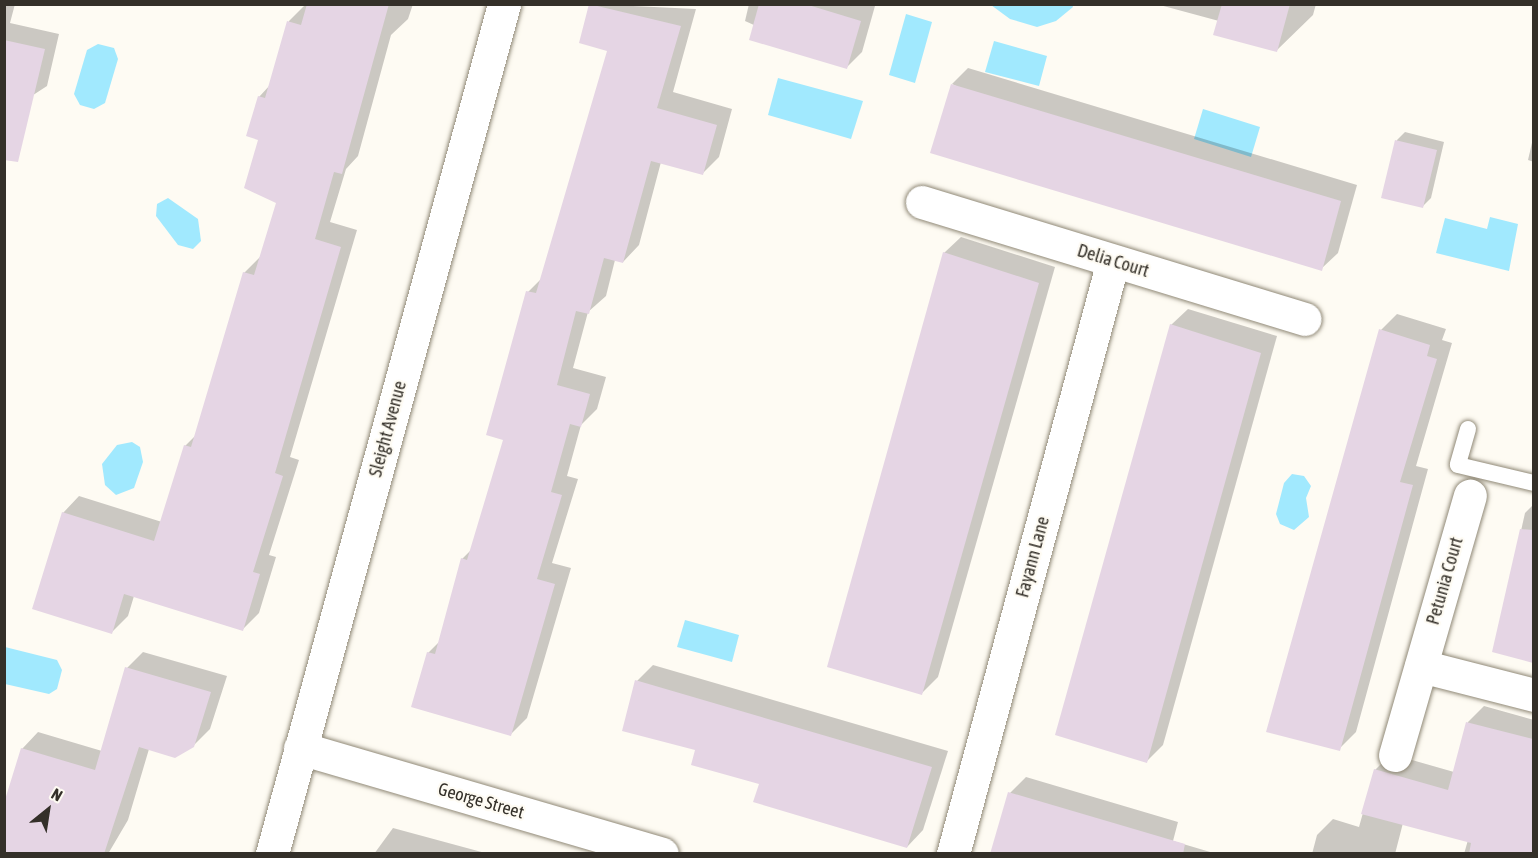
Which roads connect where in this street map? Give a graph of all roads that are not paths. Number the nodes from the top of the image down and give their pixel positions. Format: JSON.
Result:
{"nodes":[{"id":1,"x":504,"y":4,"type":"edge"},
{"id":2,"x":922,"y":202,"type":"dead end"},
{"id":3,"x":1113,"y":261,"type":"junction"},
{"id":4,"x":1305,"y":319,"type":"dead end"},
{"id":5,"x":1468,"y":429,"type":"dead end"},
{"id":6,"x":1533,"y":483,"type":"edge"},
{"id":7,"x":1470,"y":496,"type":"dead end"},
{"id":8,"x":1420,"y":666,"type":"junction"},
{"id":9,"x":1533,"y":695,"type":"edge"},
{"id":10,"x":300,"y":748,"type":"junction"},
{"id":11,"x":1395,"y":755,"type":"dead end"},
{"id":12,"x":272,"y":854,"type":"edge"},
{"id":13,"x":662,"y":854,"type":"edge"},
{"id":14,"x":953,"y":854,"type":"edge"}],
"edges":[{"from":1,"to":10,"type":"street","name":"Sleight Avenue"},
{"from":2,"to":3,"type":"street","name":"Delia Court"},
{"from":3,"to":4,"type":"street","name":"Delia Court"},
{"from":3,"to":14,"type":"street","name":"Fayann Lane"},
{"from":5,"to":6,"type":"lane"},
{"from":7,"to":8,"type":"street","name":"Petunia Court"},
{"from":8,"to":9,"type":"street"},
{"from":8,"to":11,"type":"street","name":"Petunia Court"},
{"from":10,"to":12,"type":"street","name":"Sleight Avenue"},
{"from":10,"to":13,"type":"street","name":"George Street"}]}
